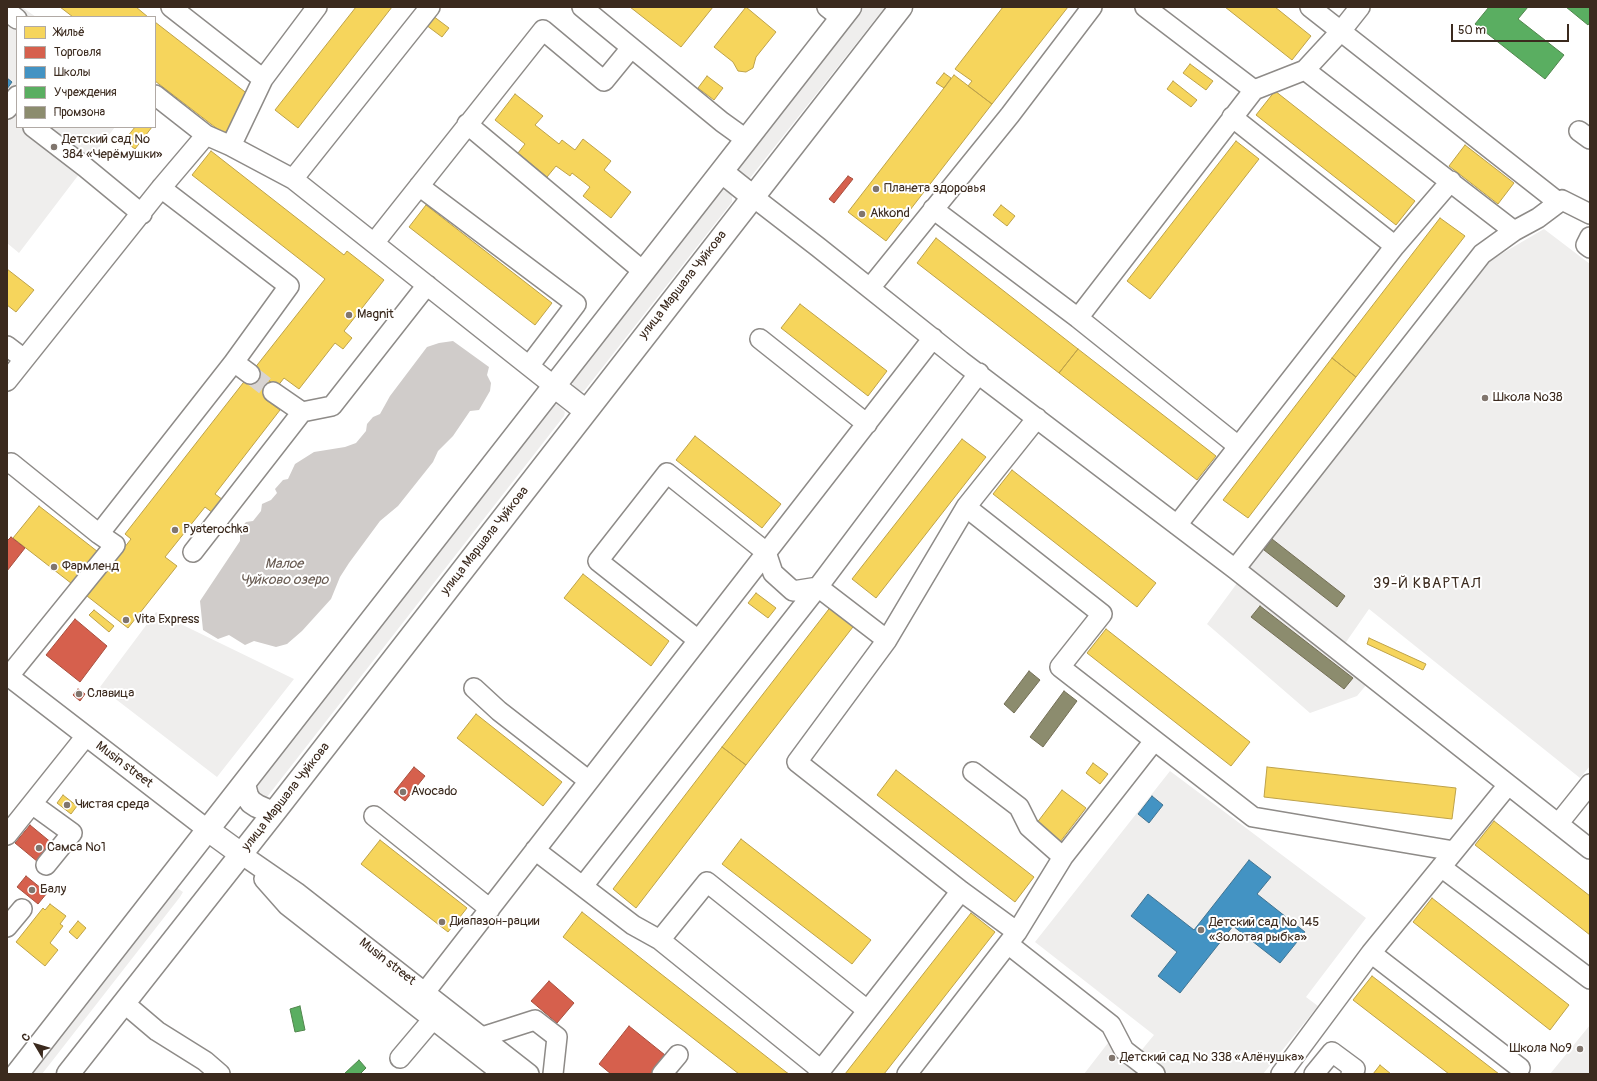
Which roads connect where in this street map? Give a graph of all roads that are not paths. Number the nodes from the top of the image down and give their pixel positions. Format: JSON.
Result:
{"nodes":[{"id":1,"x":171,"y":7,"type":"edge"},
{"id":2,"x":317,"y":7,"type":"edge"},
{"id":3,"x":430,"y":7,"type":"edge"},
{"id":4,"x":582,"y":7,"type":"edge"},
{"id":5,"x":901,"y":7,"type":"edge"},
{"id":6,"x":1092,"y":7,"type":"edge"},
{"id":7,"x":1145,"y":7,"type":"edge"},
{"id":8,"x":1310,"y":7,"type":"edge"},
{"id":9,"x":1360,"y":7,"type":"edge"},
{"id":10,"x":7,"y":11,"type":"edge"},
{"id":11,"x":839,"y":11,"type":"edge"},
{"id":12,"x":16,"y":18,"type":"edge"},
{"id":13,"x":1341,"y":31,"type":"junction"},
{"id":14,"x":632,"y":48,"type":"junction"},
{"id":15,"x":1305,"y":70,"type":"junction"},
{"id":16,"x":263,"y":79,"type":"junction"},
{"id":17,"x":1254,"y":90,"type":"junction"},
{"id":18,"x":156,"y":96,"type":"edge"},
{"id":19,"x":1232,"y":117,"type":"junction"},
{"id":20,"x":467,"y":124,"type":"junction"},
{"id":21,"x":34,"y":128,"type":"edge"},
{"id":22,"x":206,"y":136,"type":"junction"},
{"id":23,"x":747,"y":140,"type":"junction"},
{"id":24,"x":231,"y":146,"type":"junction"},
{"id":25,"x":722,"y":172,"type":"junction"},
{"id":26,"x":293,"y":179,"type":"junction"},
{"id":27,"x":1451,"y":182,"type":"junction"},
{"id":28,"x":420,"y":186,"type":"junction"},
{"id":29,"x":161,"y":188,"type":"junction"},
{"id":30,"x":752,"y":196,"type":"junction"},
{"id":31,"x":1558,"y":202,"type":"junction"},
{"id":32,"x":933,"y":209,"type":"junction"},
{"id":33,"x":142,"y":214,"type":"junction"},
{"id":34,"x":1590,"y":214,"type":"edge"},
{"id":35,"x":1514,"y":231,"type":"junction"},
{"id":36,"x":1590,"y":237,"type":"edge"},
{"id":37,"x":374,"y":243,"type":"junction"},
{"id":38,"x":1395,"y":246,"type":"junction"},
{"id":39,"x":1590,"y":248,"type":"edge"},
{"id":40,"x":644,"y":272,"type":"junction"},
{"id":41,"x":427,"y":285,"type":"junction"},
{"id":42,"x":870,"y":288,"type":"junction"},
{"id":43,"x":1078,"y":318,"type":"junction"},
{"id":44,"x":934,"y":338,"type":"junction"},
{"id":45,"x":760,"y":339,"type":"dead end"},
{"id":46,"x":7,"y":346,"type":"edge"},
{"id":47,"x":24,"y":359,"type":"junction"},
{"id":48,"x":234,"y":362,"type":"junction"},
{"id":49,"x":529,"y":366,"type":"junction"},
{"id":50,"x":250,"y":374,"type":"tunnel mouth"},
{"id":51,"x":979,"y":374,"type":"junction"},
{"id":52,"x":7,"y":381,"type":"edge"},
{"id":53,"x":554,"y":386,"type":"junction"},
{"id":54,"x":273,"y":392,"type":"tunnel mouth"},
{"id":55,"x":586,"y":411,"type":"junction"},
{"id":56,"x":302,"y":412,"type":"junction"},
{"id":57,"x":1037,"y":418,"type":"junction"},
{"id":58,"x":867,"y":424,"type":"junction"},
{"id":59,"x":1238,"y":446,"type":"junction"},
{"id":60,"x":7,"y":464,"type":"edge"},
{"id":61,"x":966,"y":507,"type":"junction"},
{"id":62,"x":1177,"y":525,"type":"junction"},
{"id":63,"x":99,"y":534,"type":"junction"},
{"id":64,"x":193,"y":552,"type":"dead end"},
{"id":65,"x":766,"y":552,"type":"junction"},
{"id":66,"x":1235,"y":570,"type":"junction"},
{"id":67,"x":818,"y":586,"type":"junction"},
{"id":68,"x":698,"y":640,"type":"junction"},
{"id":69,"x":887,"y":640,"type":"junction"},
{"id":70,"x":8,"y":676,"type":"edge"},
{"id":71,"x":474,"y":688,"type":"dead end"},
{"id":72,"x":86,"y":736,"type":"junction"},
{"id":73,"x":1154,"y":741,"type":"junction"},
{"id":74,"x":973,"y":772,"type":"dead end"},
{"id":75,"x":589,"y":781,"type":"junction"},
{"id":76,"x":244,"y":784,"type":"junction"},
{"id":77,"x":1590,"y":784,"type":"edge"},
{"id":78,"x":1508,"y":785,"type":"junction"},
{"id":79,"x":32,"y":804,"type":"junction"},
{"id":80,"x":273,"y":813,"type":"junction"},
{"id":81,"x":374,"y":816,"type":"dead end"},
{"id":82,"x":1558,"y":824,"type":"junction"},
{"id":83,"x":208,"y":830,"type":"junction"},
{"id":84,"x":7,"y":835,"type":"edge"},
{"id":85,"x":1590,"y":849,"type":"edge"},
{"id":86,"x":535,"y":850,"type":"junction"},
{"id":87,"x":1454,"y":851,"type":"junction"},
{"id":88,"x":241,"y":854,"type":"junction"},
{"id":89,"x":1063,"y":857,"type":"junction"},
{"id":90,"x":46,"y":864,"type":"dead end"},
{"id":91,"x":1441,"y":867,"type":"junction"},
{"id":92,"x":583,"y":886,"type":"junction"},
{"id":93,"x":961,"y":891,"type":"junction"},
{"id":94,"x":22,"y":909,"type":"dead end"},
{"id":95,"x":490,"y":909,"type":"junction"},
{"id":96,"x":7,"y":927,"type":"edge"},
{"id":97,"x":1012,"y":938,"type":"junction"},
{"id":98,"x":660,"y":940,"type":"junction"},
{"id":99,"x":1371,"y":953,"type":"junction"},
{"id":100,"x":1590,"y":979,"type":"edge"},
{"id":101,"x":420,"y":998,"type":"junction"},
{"id":102,"x":124,"y":1003,"type":"junction"},
{"id":103,"x":867,"y":1010,"type":"junction"},
{"id":104,"x":433,"y":1019,"type":"junction"},
{"id":105,"x":482,"y":1037,"type":"junction"},
{"id":106,"x":678,"y":1055,"type":"dead end"},
{"id":107,"x":400,"y":1058,"type":"dead end"},
{"id":108,"x":1520,"y":1068,"type":"dead end"},
{"id":109,"x":819,"y":1072,"type":"edge"},
{"id":110,"x":17,"y":1074,"type":"edge"},
{"id":111,"x":68,"y":1074,"type":"edge"},
{"id":112,"x":220,"y":1074,"type":"edge"},
{"id":113,"x":503,"y":1074,"type":"edge"},
{"id":114,"x":529,"y":1074,"type":"edge"},
{"id":115,"x":552,"y":1074,"type":"edge"},
{"id":116,"x":662,"y":1074,"type":"edge"},
{"id":117,"x":907,"y":1074,"type":"edge"},
{"id":118,"x":1155,"y":1074,"type":"edge"},
{"id":119,"x":1282,"y":1074,"type":"edge"},
{"id":120,"x":1314,"y":1074,"type":"edge"},
{"id":121,"x":1351,"y":1074,"type":"edge"}],
"edges":[{"from":1,"to":16,"type":"street"},
{"from":2,"to":16,"type":"street"},
{"from":3,"to":26,"type":"street"},
{"from":4,"to":14,"type":"street"},
{"from":5,"to":30,"type":"main road","name":"улица Маршала Чуйкова"},
{"from":6,"to":32,"type":"street"},
{"from":7,"to":17,"type":"street"},
{"from":8,"to":13,"type":"street"},
{"from":9,"to":13,"type":"street"},
{"from":10,"to":12,"type":"street"},
{"from":11,"to":23,"type":"main road"},
{"from":13,"to":15,"type":"street"},
{"from":13,"to":31,"type":"street"},
{"from":14,"to":20,"type":"street"},
{"from":14,"to":23,"type":"street"},
{"from":15,"to":17,"type":"street"},
{"from":15,"to":27,"type":"street"},
{"from":16,"to":24,"type":"street"},
{"from":17,"to":19,"type":"street"},
{"from":18,"to":22,"type":"street"},
{"from":19,"to":38,"type":"street"},
{"from":19,"to":43,"type":"street"},
{"from":20,"to":28,"type":"street"},
{"from":20,"to":40,"type":"street"},
{"from":21,"to":33,"type":"street"},
{"from":22,"to":24,"type":"street"},
{"from":22,"to":29,"type":"street"},
{"from":23,"to":25,"type":"main road"},
{"from":24,"to":26,"type":"street"},
{"from":25,"to":30,"type":"main road"},
{"from":25,"to":40,"type":"main road"},
{"from":26,"to":37,"type":"street"},
{"from":27,"to":35,"type":"street"},
{"from":27,"to":38,"type":"street"},
{"from":28,"to":37,"type":"street"},
{"from":28,"to":49,"type":"street"},
{"from":29,"to":33,"type":"street"},
{"from":29,"to":48,"type":"street"},
{"from":30,"to":42,"type":"street"},
{"from":30,"to":55,"type":"main road","name":"улица Маршала Чуйкова"},
{"from":31,"to":34,"type":"street"},
{"from":31,"to":35,"type":"street"},
{"from":32,"to":42,"type":"street"},
{"from":32,"to":43,"type":"street"},
{"from":33,"to":47,"type":"street"},
{"from":35,"to":66,"type":"street"},
{"from":36,"to":39,"type":"street"},
{"from":37,"to":41,"type":"street"},
{"from":38,"to":59,"type":"street"},
{"from":40,"to":53,"type":"main road"},
{"from":41,"to":49,"type":"street"},
{"from":41,"to":56,"type":"street"},
{"from":42,"to":44,"type":"street"},
{"from":43,"to":59,"type":"street"},
{"from":44,"to":51,"type":"street"},
{"from":44,"to":58,"type":"street"},
{"from":45,"to":58,"type":"street"},
{"from":46,"to":47,"type":"street"},
{"from":47,"to":52,"type":"street"},
{"from":48,"to":50,"type":"street"},
{"from":48,"to":63,"type":"street"},
{"from":49,"to":53,"type":"street"},
{"from":51,"to":57,"type":"street"},
{"from":51,"to":67,"type":"street"},
{"from":53,"to":55,"type":"main road"},
{"from":53,"to":76,"type":"main road"},
{"from":54,"to":56,"type":"street"},
{"from":55,"to":80,"type":"main road","name":"улица Маршала Чуйкова"},
{"from":56,"to":64,"type":"street"},
{"from":57,"to":61,"type":"street"},
{"from":57,"to":62,"type":"street"},
{"from":58,"to":65,"type":"street"},
{"from":59,"to":62,"type":"street"},
{"from":60,"to":63,"type":"street"},
{"from":61,"to":69,"type":"street"},
{"from":61,"to":73,"type":"street"},
{"from":62,"to":66,"type":"street"},
{"from":63,"to":70,"type":"street"},
{"from":65,"to":67,"type":"street"},
{"from":65,"to":68,"type":"street"},
{"from":65,"to":68,"type":"street"},
{"from":66,"to":78,"type":"street"},
{"from":67,"to":69,"type":"street"},
{"from":67,"to":92,"type":"street"},
{"from":68,"to":75,"type":"street"},
{"from":69,"to":93,"type":"street"},
{"from":70,"to":72,"type":"street","name":"Musin street"},
{"from":71,"to":75,"type":"street"},
{"from":72,"to":79,"type":"street"},
{"from":72,"to":83,"type":"street","name":"Musin street"},
{"from":73,"to":87,"type":"street"},
{"from":73,"to":89,"type":"street"},
{"from":74,"to":89,"type":"street"},
{"from":75,"to":86,"type":"street"},
{"from":76,"to":80,"type":"main road"},
{"from":76,"to":83,"type":"main road"},
{"from":77,"to":82,"type":"street"},
{"from":78,"to":82,"type":"street"},
{"from":78,"to":87,"type":"street"},
{"from":79,"to":84,"type":"street"},
{"from":79,"to":90,"type":"street"},
{"from":80,"to":88,"type":"main road","name":"улица Маршала Чуйкова"},
{"from":81,"to":95,"type":"street"},
{"from":82,"to":85,"type":"street"},
{"from":83,"to":88,"type":"main road","name":"Musin street"},
{"from":83,"to":110,"type":"main road"},
{"from":86,"to":92,"type":"street"},
{"from":86,"to":95,"type":"street"},
{"from":87,"to":91,"type":"street"},
{"from":88,"to":101,"type":"street","name":"Musin street"},
{"from":88,"to":102,"type":"main road","name":"улица Маршала Чуйкова"},
{"from":89,"to":97,"type":"street"},
{"from":91,"to":99,"type":"street"},
{"from":91,"to":100,"type":"street"},
{"from":92,"to":98,"type":"street"},
{"from":93,"to":97,"type":"street"},
{"from":93,"to":103,"type":"street"},
{"from":94,"to":96,"type":"street"},
{"from":95,"to":101,"type":"street"},
{"from":97,"to":117,"type":"street"},
{"from":97,"to":118,"type":"street"},
{"from":98,"to":103,"type":"street"},
{"from":98,"to":109,"type":"street"},
{"from":99,"to":108,"type":"street"},
{"from":99,"to":119,"type":"street"},
{"from":101,"to":104,"type":"street","name":"Musin street"},
{"from":101,"to":105,"type":"street","name":"Musin street"},
{"from":102,"to":111,"type":"main road","name":"улица Маршала Чуйкова"},
{"from":102,"to":112,"type":"street"},
{"from":103,"to":109,"type":"street"},
{"from":104,"to":107,"type":"street"},
{"from":104,"to":113,"type":"street","name":"Musin street"},
{"from":105,"to":114,"type":"street","name":"Musin street"},
{"from":105,"to":115,"type":"street"},
{"from":106,"to":116,"type":"street"},
{"from":120,"to":121,"type":"street"}]}
